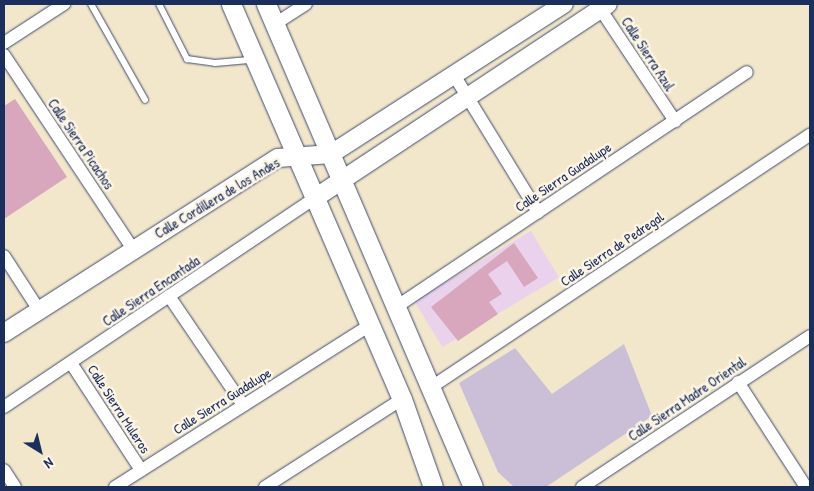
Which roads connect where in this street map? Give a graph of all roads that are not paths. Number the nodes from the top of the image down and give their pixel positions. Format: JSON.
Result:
{"nodes":[{"id":1,"x":64,"y":4,"type":"edge"},
{"id":2,"x":91,"y":4,"type":"edge"},
{"id":3,"x":159,"y":4,"type":"edge"},
{"id":4,"x":231,"y":4,"type":"edge"},
{"id":5,"x":266,"y":4,"type":"edge"},
{"id":6,"x":306,"y":4,"type":"edge"},
{"id":7,"x":564,"y":4,"type":"edge"},
{"id":8,"x":602,"y":5,"type":"edge"},
{"id":9,"x":275,"y":24,"type":"junction"},
{"id":10,"x":4,"y":43,"type":"edge"},
{"id":11,"x":4,"y":55,"type":"edge"},
{"id":12,"x":256,"y":60,"type":"junction"},
{"id":13,"x":747,"y":72,"type":"dead end"},
{"id":14,"x":454,"y":75,"type":"junction"},
{"id":15,"x":467,"y":96,"type":"junction"},
{"id":16,"x":145,"y":100,"type":"dead end"},
{"id":17,"x":674,"y":121,"type":"junction"},
{"id":18,"x":810,"y":135,"type":"edge"},
{"id":19,"x":331,"y":154,"type":"junction"},
{"id":20,"x":300,"y":158,"type":"junction"},
{"id":21,"x":342,"y":180,"type":"junction"},
{"id":22,"x":315,"y":198,"type":"junction"},
{"id":23,"x":538,"y":212,"type":"junction"},
{"id":24,"x":133,"y":249,"type":"junction"},
{"id":25,"x":4,"y":256,"type":"edge"},
{"id":26,"x":169,"y":296,"type":"junction"},
{"id":27,"x":396,"y":307,"type":"junction"},
{"id":28,"x":39,"y":310,"type":"junction"},
{"id":29,"x":370,"y":325,"type":"junction"},
{"id":30,"x":4,"y":333,"type":"edge"},
{"id":31,"x":810,"y":336,"type":"edge"},
{"id":32,"x":71,"y":363,"type":"junction"},
{"id":33,"x":738,"y":382,"type":"junction"},
{"id":34,"x":430,"y":388,"type":"junction"},
{"id":35,"x":402,"y":399,"type":"junction"},
{"id":36,"x":243,"y":405,"type":"junction"},
{"id":37,"x":4,"y":407,"type":"edge"},
{"id":38,"x":4,"y":470,"type":"edge"},
{"id":39,"x":141,"y":470,"type":"junction"},
{"id":40,"x":15,"y":487,"type":"edge"},
{"id":41,"x":115,"y":487,"type":"edge"},
{"id":42,"x":264,"y":487,"type":"edge"},
{"id":43,"x":433,"y":487,"type":"edge"},
{"id":44,"x":473,"y":487,"type":"edge"},
{"id":45,"x":582,"y":487,"type":"edge"},
{"id":46,"x":806,"y":487,"type":"edge"}],
"edges":[{"from":1,"to":10,"type":"street"},
{"from":2,"to":16,"type":"lane"},
{"from":3,"to":12,"type":"lane"},
{"from":4,"to":12,"type":"main road"},
{"from":5,"to":9,"type":"main road"},
{"from":6,"to":9,"type":"street"},
{"from":7,"to":14,"type":"main road","name":"Calle Cordillera de los Andes"},
{"from":8,"to":15,"type":"main road"},
{"from":8,"to":17,"type":"street","name":"Calle Sierra Azul"},
{"from":9,"to":19,"type":"main road"},
{"from":11,"to":24,"type":"street","name":"Calle Sierra Picachos"},
{"from":12,"to":20,"type":"main road"},
{"from":13,"to":17,"type":"street","name":"Calle Sierra Guadalupe"},
{"from":14,"to":15,"type":"street"},
{"from":14,"to":19,"type":"main road","name":"Calle Cordillera de los Andes"},
{"from":15,"to":21,"type":"main road"},
{"from":15,"to":23,"type":"street"},
{"from":17,"to":23,"type":"street","name":"Calle Sierra Guadalupe"},
{"from":18,"to":34,"type":"street","name":"Calle Sierra de Pedregal"},
{"from":19,"to":20,"type":"main road","name":"Calle Cordillera de los Andes"},
{"from":19,"to":21,"type":"main road"},
{"from":20,"to":22,"type":"main road"},
{"from":20,"to":24,"type":"main road","name":"Calle Cordillera de los Andes"},
{"from":21,"to":22,"type":"main road"},
{"from":21,"to":27,"type":"main road"},
{"from":22,"to":26,"type":"street","name":"Calle Sierra Encantada"},
{"from":22,"to":29,"type":"main road"},
{"from":23,"to":27,"type":"street","name":"Calle Sierra Guadalupe"},
{"from":24,"to":28,"type":"main road","name":"Calle Cordillera de los Andes"},
{"from":25,"to":28,"type":"street"},
{"from":26,"to":32,"type":"street","name":"Calle Sierra Encantada"},
{"from":26,"to":36,"type":"street"},
{"from":27,"to":34,"type":"main road"},
{"from":28,"to":30,"type":"main road","name":"Calle Cordillera de los Andes"},
{"from":29,"to":35,"type":"main road"},
{"from":29,"to":36,"type":"street","name":"Calle Sierra Guadalupe"},
{"from":31,"to":33,"type":"street","name":"Calle Sierra Madre Oriental"},
{"from":32,"to":37,"type":"street","name":"Calle Sierra Encantada"},
{"from":32,"to":39,"type":"street","name":"Calle Sierra Muleros"},
{"from":33,"to":45,"type":"street","name":"Calle Sierra Madre Oriental"},
{"from":33,"to":46,"type":"street"},
{"from":34,"to":44,"type":"main road"},
{"from":35,"to":42,"type":"street"},
{"from":35,"to":43,"type":"main road"},
{"from":36,"to":39,"type":"street","name":"Calle Sierra Guadalupe"},
{"from":38,"to":40,"type":"street"},
{"from":39,"to":41,"type":"street","name":"Calle Sierra Guadalupe"}]}
